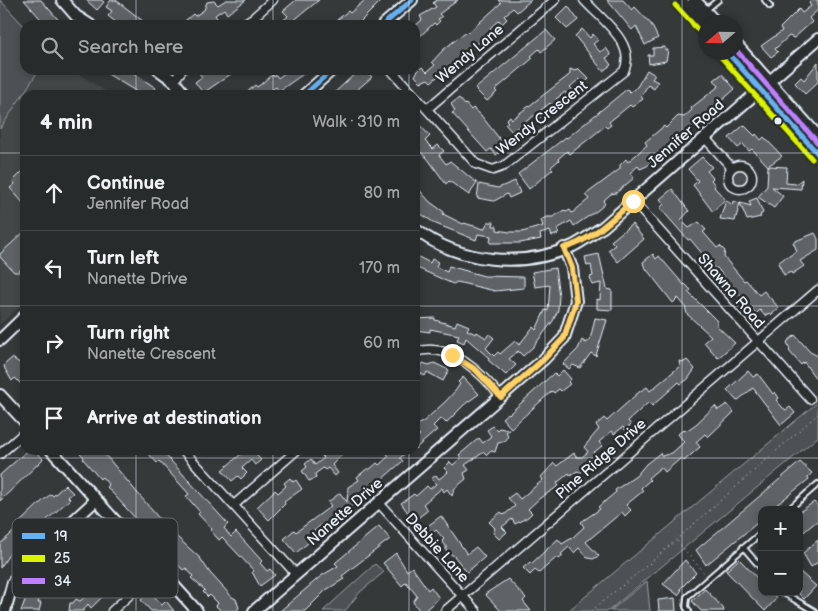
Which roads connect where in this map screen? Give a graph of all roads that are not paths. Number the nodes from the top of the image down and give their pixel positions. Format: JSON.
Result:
{"nodes":[{"id":1,"x":62,"y":0,"type":"edge"},
{"id":2,"x":273,"y":0,"type":"edge"},
{"id":3,"x":412,"y":0,"type":"edge"},
{"id":4,"x":555,"y":0,"type":"edge"},
{"id":5,"x":584,"y":0,"type":"edge"},
{"id":6,"x":680,"y":0,"type":"edge"},
{"id":7,"x":694,"y":0,"type":"edge"},
{"id":8,"x":718,"y":0,"type":"edge"},
{"id":9,"x":765,"y":0,"type":"edge"},
{"id":10,"x":770,"y":6,"type":"dead end"},
{"id":11,"x":705,"y":11,"type":"junction"},
{"id":12,"x":709,"y":15,"type":"edge"},
{"id":13,"x":698,"y":19,"type":"edge"},
{"id":14,"x":82,"y":20,"type":"edge"},
{"id":15,"x":250,"y":20,"type":"edge"},
{"id":16,"x":389,"y":20,"type":"edge"},
{"id":17,"x":818,"y":39,"type":"edge"},
{"id":18,"x":743,"y":55,"type":"edge"},
{"id":19,"x":736,"y":60,"type":"edge"},
{"id":20,"x":166,"y":75,"type":"edge"},
{"id":21,"x":178,"y":75,"type":"edge"},
{"id":22,"x":326,"y":75,"type":"edge"},
{"id":23,"x":396,"y":75,"type":"edge"},
{"id":24,"x":174,"y":81,"type":"junction"},
{"id":25,"x":765,"y":86,"type":"junction"},
{"id":26,"x":181,"y":90,"type":"edge"},
{"id":27,"x":310,"y":90,"type":"edge"},
{"id":28,"x":409,"y":90,"type":"edge"},
{"id":29,"x":420,"y":102,"type":"edge"},
{"id":30,"x":426,"y":109,"type":"junction"},
{"id":31,"x":818,"y":137,"type":"edge"},
{"id":32,"x":705,"y":138,"type":"junction"},
{"id":33,"x":818,"y":154,"type":"edge"},
{"id":34,"x":732,"y":168,"type":"dead end"},
{"id":35,"x":633,"y":201,"type":"junction"},
{"id":36,"x":420,"y":233,"type":"edge"},
{"id":37,"x":564,"y":248,"type":"junction"},
{"id":38,"x":818,"y":290,"type":"edge"},
{"id":39,"x":20,"y":321,"type":"edge"},
{"id":40,"x":0,"y":340,"type":"edge"},
{"id":41,"x":758,"y":342,"type":"junction"},
{"id":42,"x":420,"y":351,"type":"edge"},
{"id":43,"x":0,"y":395,"type":"edge"},
{"id":44,"x":501,"y":397,"type":"junction"},
{"id":45,"x":810,"y":399,"type":"dead end"},
{"id":46,"x":20,"y":417,"type":"edge"},
{"id":47,"x":20,"y":436,"type":"edge"},
{"id":48,"x":0,"y":454,"type":"edge"},
{"id":49,"x":56,"y":455,"type":"edge"},
{"id":50,"x":188,"y":455,"type":"edge"},
{"id":51,"x":291,"y":455,"type":"edge"},
{"id":52,"x":818,"y":484,"type":"edge"},
{"id":53,"x":96,"y":500,"type":"junction"},
{"id":54,"x":379,"y":503,"type":"junction"},
{"id":55,"x":234,"y":505,"type":"junction"},
{"id":56,"x":793,"y":506,"type":"edge"},
{"id":57,"x":76,"y":518,"type":"edge"},
{"id":58,"x":112,"y":518,"type":"edge"},
{"id":59,"x":758,"y":535,"type":"edge"},
{"id":60,"x":743,"y":547,"type":"junction"},
{"id":61,"x":758,"y":564,"type":"edge"},
{"id":62,"x":296,"y":574,"type":"junction"},
{"id":63,"x":12,"y":586,"type":"edge"},
{"id":64,"x":178,"y":591,"type":"edge"},
{"id":65,"x":463,"y":596,"type":"junction"},
{"id":66,"x":789,"y":596,"type":"edge"},
{"id":67,"x":126,"y":598,"type":"edge"},
{"id":68,"x":5,"y":611,"type":"edge"},
{"id":69,"x":112,"y":611,"type":"edge"},
{"id":70,"x":197,"y":611,"type":"edge"},
{"id":71,"x":254,"y":611,"type":"edge"},
{"id":72,"x":445,"y":611,"type":"edge"},
{"id":73,"x":476,"y":611,"type":"edge"},
{"id":74,"x":689,"y":611,"type":"edge"},
{"id":75,"x":814,"y":611,"type":"edge"}],
"edges":[{"from":1,"to":14,"type":"street"},
{"from":2,"to":15,"type":"street"},
{"from":3,"to":16,"type":"street"},
{"from":4,"to":30,"type":"street","name":"Wendy Lane"},
{"from":5,"to":30,"type":"street","name":"Wendy Crescent"},
{"from":6,"to":13,"type":"main road"},
{"from":7,"to":11,"type":"main road"},
{"from":8,"to":11,"type":"lane"},
{"from":9,"to":10,"type":"lane"},
{"from":11,"to":12,"type":"main road"},
{"from":17,"to":25,"type":"street","name":"Jennifer Road"},
{"from":18,"to":25,"type":"main road"},
{"from":19,"to":25,"type":"main road"},
{"from":20,"to":24,"type":"street"},
{"from":21,"to":24,"type":"street"},
{"from":22,"to":27,"type":"street"},
{"from":23,"to":28,"type":"street","name":"Wendy Crescent"},
{"from":24,"to":26,"type":"street"},
{"from":25,"to":31,"type":"main road"},
{"from":25,"to":32,"type":"street","name":"Jennifer Road"},
{"from":25,"to":33,"type":"main road"},
{"from":29,"to":30,"type":"street","name":"Wendy Crescent"},
{"from":32,"to":34,"type":"street"},
{"from":32,"to":35,"type":"street","name":"Jennifer Road"},
{"from":35,"to":37,"type":"street","name":"Jennifer Road"},
{"from":35,"to":41,"type":"street","name":"Shawna Road"},
{"from":36,"to":37,"type":"street","name":"Jennifer Road"},
{"from":37,"to":44,"type":"street","name":"Nanette Drive"},
{"from":38,"to":41,"type":"street","name":"Pine Ridge Drive"},
{"from":39,"to":40,"type":"street"},
{"from":41,"to":45,"type":"street","name":"Shawna Road"},
{"from":41,"to":65,"type":"street","name":"Pine Ridge Drive"},
{"from":42,"to":44,"type":"street"},
{"from":43,"to":46,"type":"street"},
{"from":44,"to":54,"type":"street","name":"Nanette Drive"},
{"from":47,"to":48,"type":"street"},
{"from":49,"to":53,"type":"street"},
{"from":50,"to":55,"type":"street"},
{"from":51,"to":55,"type":"street"},
{"from":52,"to":56,"type":"lane"},
{"from":53,"to":57,"type":"street"},
{"from":53,"to":58,"type":"street"},
{"from":54,"to":62,"type":"street","name":"Nanette Drive"},
{"from":54,"to":65,"type":"street","name":"Debbie Lane"},
{"from":55,"to":62,"type":"street"},
{"from":59,"to":60,"type":"lane"},
{"from":60,"to":61,"type":"lane"},
{"from":60,"to":74,"type":"lane"},
{"from":62,"to":71,"type":"street","name":"Nanette Drive"},
{"from":63,"to":68,"type":"street"},
{"from":64,"to":70,"type":"street"},
{"from":65,"to":72,"type":"street","name":"Pine Ridge Drive"},
{"from":65,"to":73,"type":"street","name":"Debbie Lane"},
{"from":66,"to":75,"type":"lane"},
{"from":67,"to":69,"type":"street"}]}
